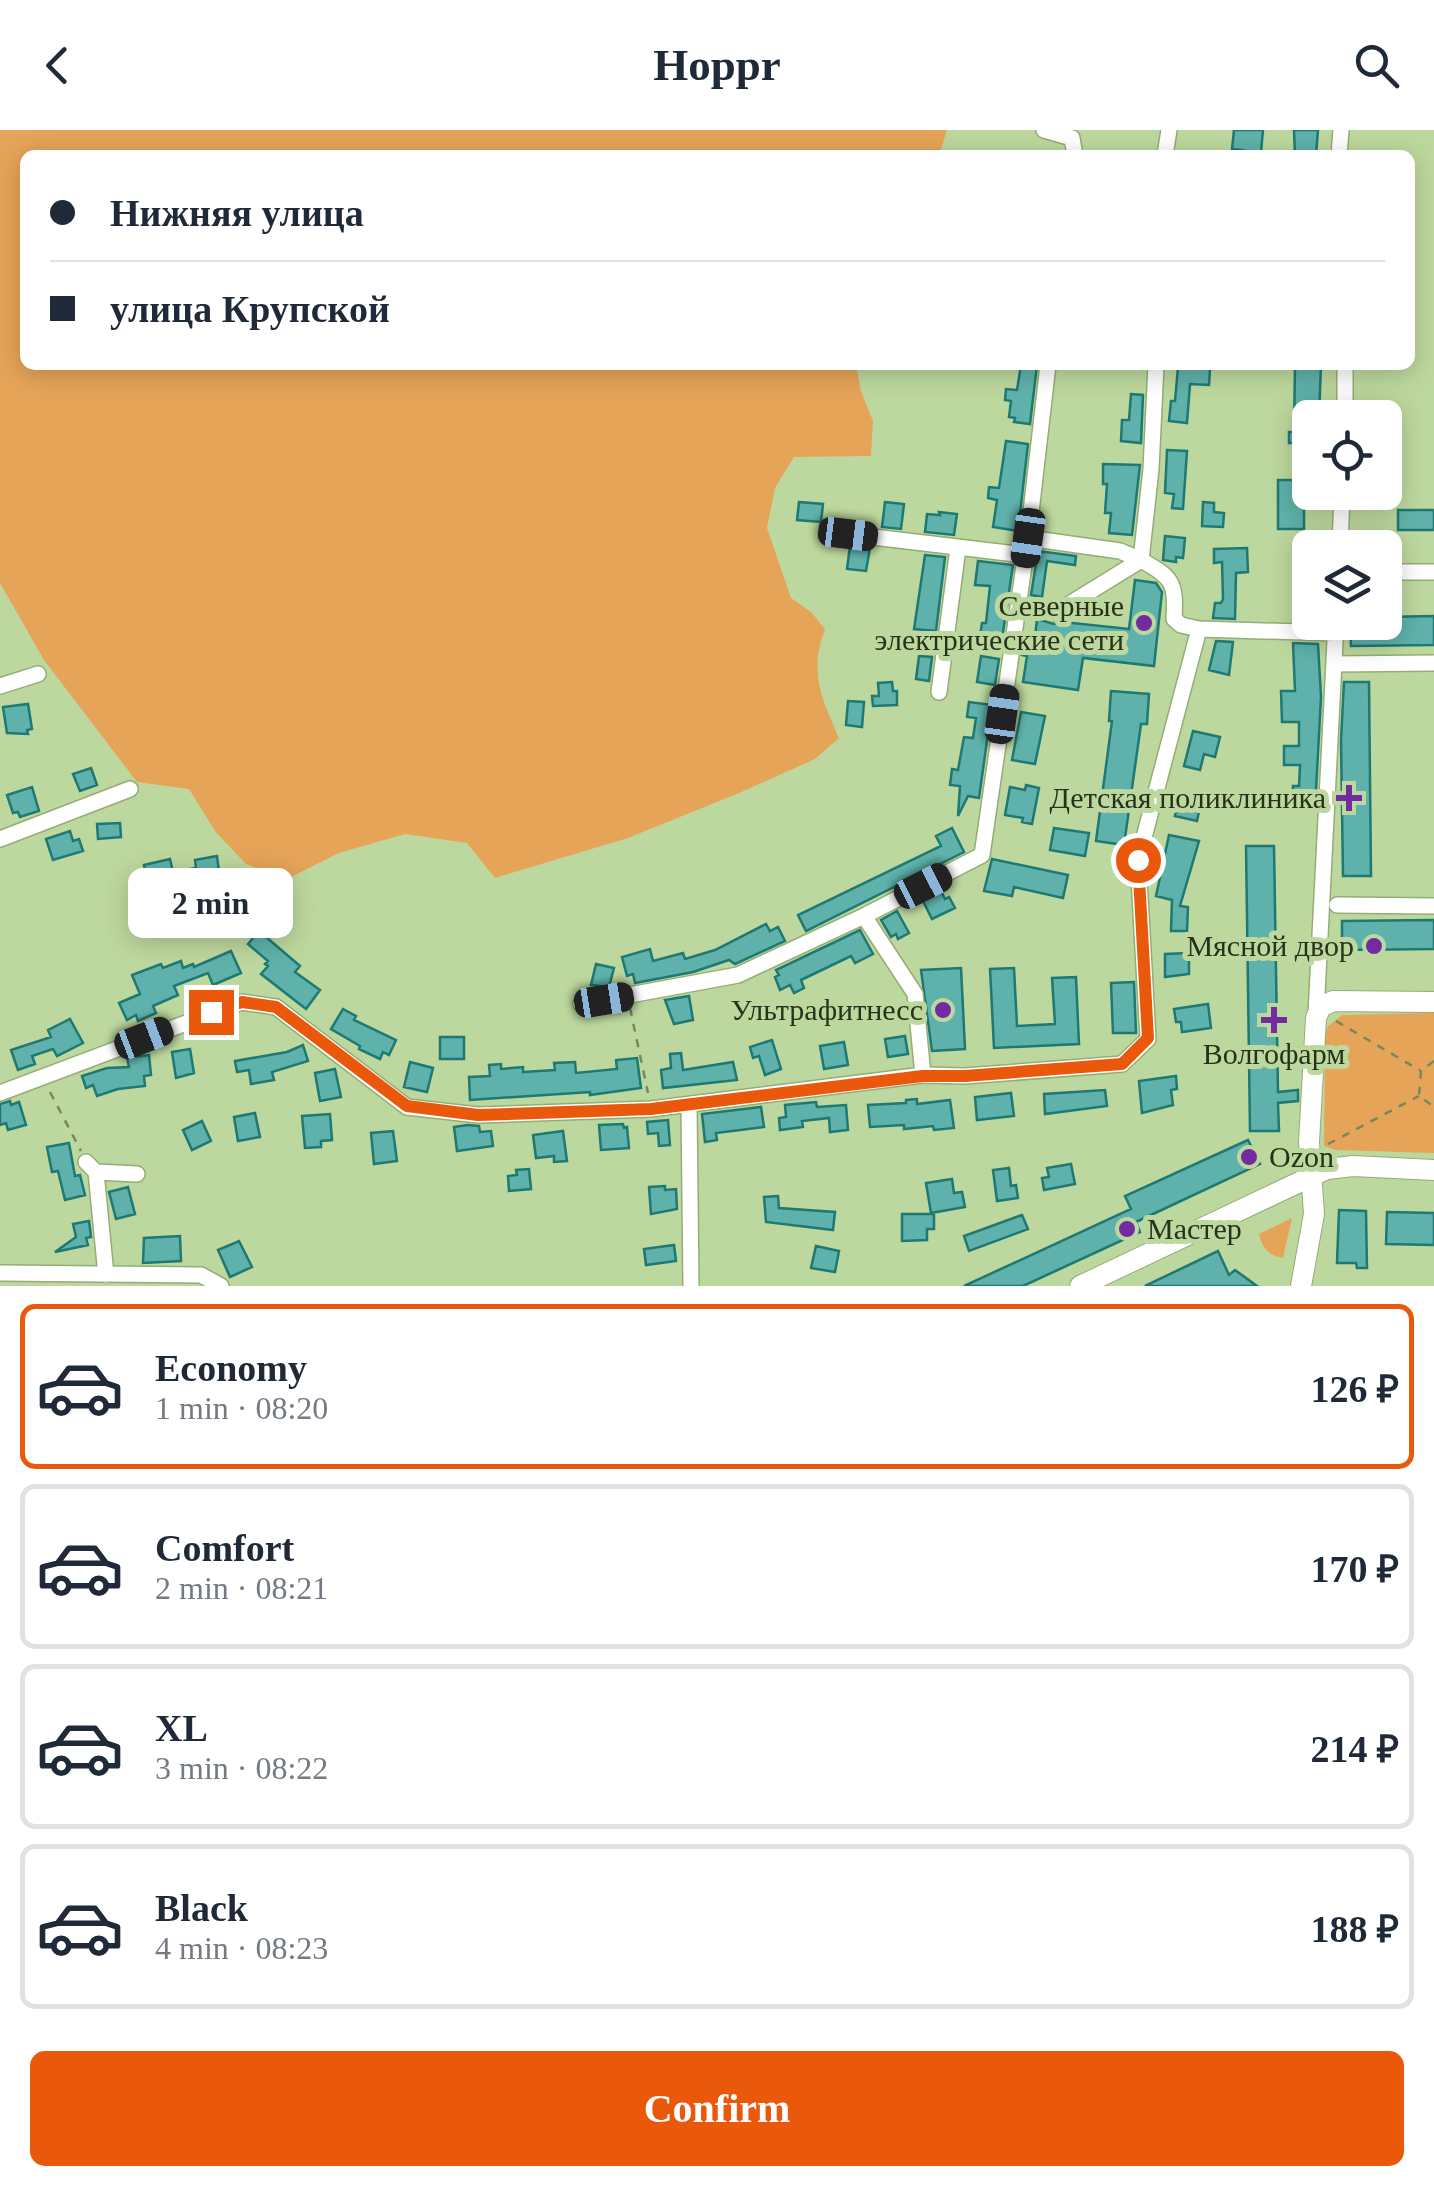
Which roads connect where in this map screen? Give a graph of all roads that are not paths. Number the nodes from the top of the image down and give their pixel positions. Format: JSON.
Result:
{"nodes":[{"id":1,"x":1044,"y":130,"type":"edge"},
{"id":2,"x":1074,"y":150,"type":"edge"},
{"id":3,"x":1047,"y":370,"type":"edge"},
{"id":4,"x":1156,"y":370,"type":"edge"},
{"id":5,"x":1345,"y":370,"type":"edge"},
{"id":6,"x":1344,"y":400,"type":"edge"},
{"id":7,"x":848,"y":534,"type":"dead end"},
{"id":8,"x":1028,"y":538,"type":"junction"},
{"id":9,"x":958,"y":548,"type":"junction"},
{"id":10,"x":1142,"y":560,"type":"junction"},
{"id":11,"x":1402,"y":572,"type":"edge"},
{"id":12,"x":1434,"y":572,"type":"edge"},
{"id":13,"x":1054,"y":613,"type":"dead end"},
{"id":14,"x":1292,"y":628,"type":"edge"},
{"id":15,"x":1199,"y":629,"type":"junction"},
{"id":16,"x":1335,"y":640,"type":"edge"},
{"id":17,"x":1434,"y":663,"type":"edge"},
{"id":18,"x":1334,"y":664,"type":"junction"},
{"id":19,"x":38,"y":674,"type":"dead end"},
{"id":20,"x":0,"y":686,"type":"edge"},
{"id":21,"x":939,"y":692,"type":"dead end"},
{"id":22,"x":130,"y":789,"type":"dead end"},
{"id":23,"x":0,"y":839,"type":"edge"},
{"id":24,"x":1337,"y":905,"type":"dead end"},
{"id":25,"x":1434,"y":906,"type":"edge"},
{"id":26,"x":864,"y":916,"type":"junction"},
{"id":27,"x":1434,"y":1002,"type":"edge"},
{"id":28,"x":580,"y":1004,"type":"dead end"},
{"id":29,"x":1325,"y":1019,"type":"junction"},
{"id":30,"x":923,"y":1076,"type":"junction"},
{"id":31,"x":1,"y":1089,"type":"edge"},
{"id":32,"x":689,"y":1105,"type":"junction"},
{"id":33,"x":1434,"y":1170,"type":"edge"},
{"id":34,"x":137,"y":1174,"type":"dead end"},
{"id":35,"x":1312,"y":1176,"type":"junction"},
{"id":36,"x":0,"y":1273,"type":"edge"},
{"id":37,"x":106,"y":1275,"type":"junction"},
{"id":38,"x":220,"y":1286,"type":"edge"},
{"id":39,"x":691,"y":1286,"type":"edge"},
{"id":40,"x":1080,"y":1286,"type":"edge"},
{"id":41,"x":1301,"y":1286,"type":"edge"}],
"edges":[{"from":1,"to":2,"type":"street"},
{"from":3,"to":8,"type":"street"},
{"from":4,"to":10,"type":"street"},
{"from":5,"to":6,"type":"street"},
{"from":7,"to":9,"type":"street"},
{"from":8,"to":9,"type":"street"},
{"from":8,"to":10,"type":"street"},
{"from":8,"to":26,"type":"street"},
{"from":9,"to":21,"type":"street"},
{"from":10,"to":13,"type":"street"},
{"from":10,"to":15,"type":"street"},
{"from":11,"to":12,"type":"street"},
{"from":14,"to":15,"type":"street"},
{"from":15,"to":30,"type":"street"},
{"from":16,"to":18,"type":"street"},
{"from":17,"to":18,"type":"street"},
{"from":18,"to":29,"type":"street"},
{"from":19,"to":20,"type":"street"},
{"from":22,"to":23,"type":"street"},
{"from":24,"to":25,"type":"street"},
{"from":26,"to":28,"type":"street"},
{"from":26,"to":30,"type":"street"},
{"from":27,"to":29,"type":"main road"},
{"from":29,"to":35,"type":"main road"},
{"from":30,"to":32,"type":"street"},
{"from":31,"to":32,"type":"street"},
{"from":32,"to":39,"type":"street"},
{"from":33,"to":35,"type":"main road"},
{"from":34,"to":37,"type":"street"},
{"from":35,"to":40,"type":"main road"},
{"from":35,"to":41,"type":"main road"},
{"from":36,"to":37,"type":"street"},
{"from":37,"to":38,"type":"street"}]}
